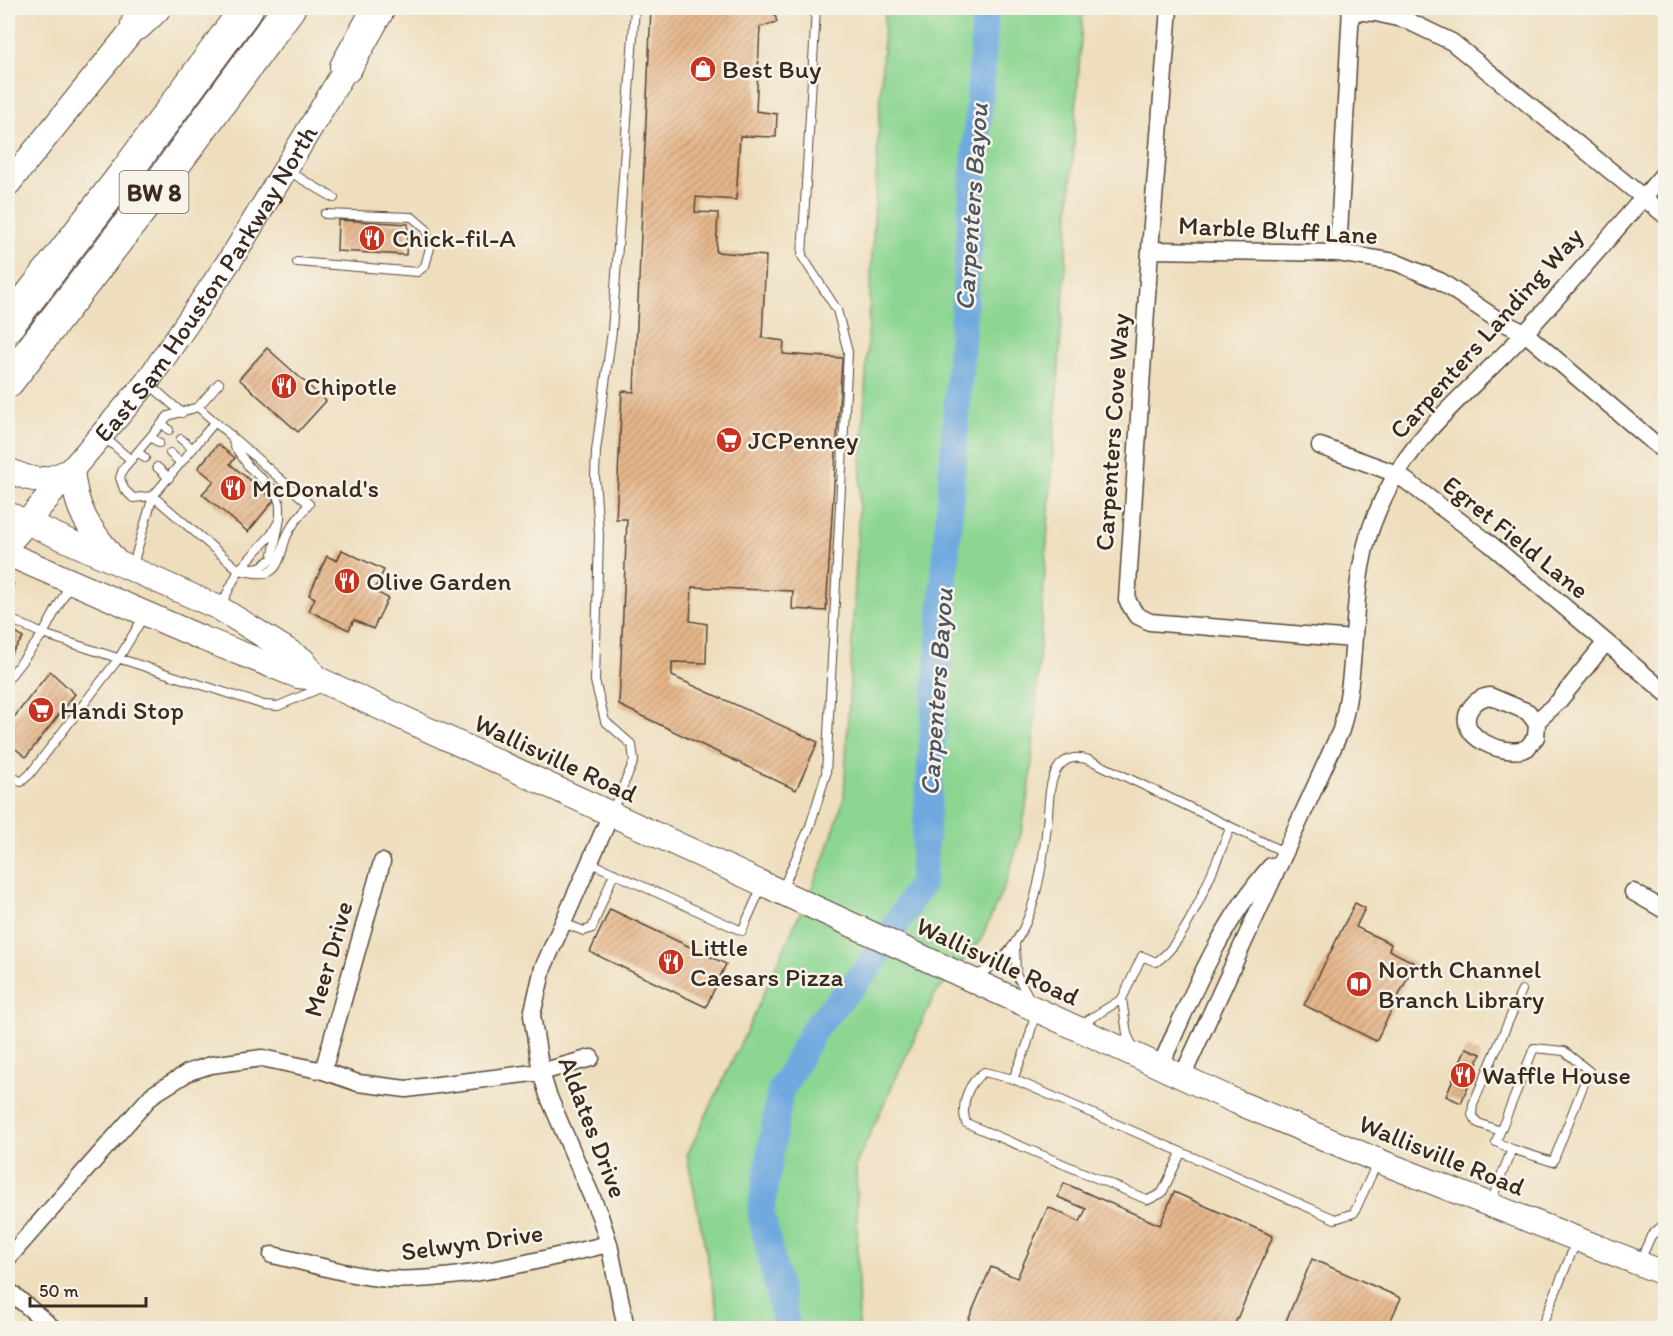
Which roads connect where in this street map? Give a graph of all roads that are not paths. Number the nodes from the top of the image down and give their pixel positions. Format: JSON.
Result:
{"nodes":[{"id":1,"x":247,"y":8,"type":"edge"},
{"id":2,"x":289,"y":8,"type":"edge"},
{"id":3,"x":379,"y":8,"type":"edge"},
{"id":4,"x":385,"y":8,"type":"edge"},
{"id":5,"x":635,"y":8,"type":"edge"},
{"id":6,"x":816,"y":8,"type":"edge"},
{"id":7,"x":1169,"y":8,"type":"edge"},
{"id":8,"x":1351,"y":9,"type":"edge"},
{"id":9,"x":147,"y":13,"type":"edge"},
{"id":10,"x":346,"y":67,"type":"junction"},
{"id":11,"x":285,"y":170,"type":"junction"},
{"id":12,"x":1665,"y":171,"type":"edge"},
{"id":13,"x":8,"y":184,"type":"edge"},
{"id":14,"x":1643,"y":197,"type":"junction"},
{"id":15,"x":334,"y":198,"type":"dead end"},
{"id":16,"x":325,"y":214,"type":"dead end"},
{"id":17,"x":1665,"y":216,"type":"edge"},
{"id":18,"x":1150,"y":250,"type":"junction"},
{"id":19,"x":1338,"y":253,"type":"junction"},
{"id":20,"x":297,"y":262,"type":"dead end"},
{"id":21,"x":8,"y":324,"type":"edge"},
{"id":22,"x":1525,"y":333,"type":"junction"},
{"id":23,"x":10,"y":377,"type":"edge"},
{"id":24,"x":147,"y":382,"type":"junction"},
{"id":25,"x":219,"y":383,"type":"dead end"},
{"id":26,"x":198,"y":407,"type":"junction"},
{"id":27,"x":182,"y":413,"type":"junction"},
{"id":28,"x":215,"y":422,"type":"junction"},
{"id":29,"x":230,"y":435,"type":"junction"},
{"id":30,"x":102,"y":436,"type":"junction"},
{"id":31,"x":151,"y":436,"type":"junction"},
{"id":32,"x":181,"y":439,"type":"dead end"},
{"id":33,"x":159,"y":443,"type":"dead end"},
{"id":34,"x":1320,"y":446,"type":"dead end"},
{"id":35,"x":192,"y":449,"type":"junction"},
{"id":36,"x":170,"y":453,"type":"dead end"},
{"id":37,"x":1665,"y":453,"type":"edge"},
{"id":38,"x":131,"y":460,"type":"junction"},
{"id":39,"x":181,"y":463,"type":"junction"},
{"id":40,"x":157,"y":468,"type":"dead end"},
{"id":41,"x":8,"y":470,"type":"edge"},
{"id":42,"x":71,"y":470,"type":"junction"},
{"id":43,"x":1397,"y":474,"type":"junction"},
{"id":44,"x":169,"y":478,"type":"junction"},
{"id":45,"x":153,"y":496,"type":"junction"},
{"id":46,"x":17,"y":518,"type":"edge"},
{"id":47,"x":280,"y":519,"type":"junction"},
{"id":48,"x":8,"y":544,"type":"edge"},
{"id":49,"x":8,"y":554,"type":"edge"},
{"id":50,"x":124,"y":565,"type":"junction"},
{"id":51,"x":239,"y":570,"type":"junction"},
{"id":52,"x":71,"y":581,"type":"junction"},
{"id":53,"x":219,"y":608,"type":"junction"},
{"id":54,"x":145,"y":614,"type":"junction"},
{"id":55,"x":8,"y":618,"type":"edge"},
{"id":56,"x":43,"y":634,"type":"junction"},
{"id":57,"x":1353,"y":639,"type":"junction"},
{"id":58,"x":1606,"y":642,"type":"junction"},
{"id":59,"x":119,"y":658,"type":"junction"},
{"id":60,"x":8,"y":679,"type":"edge"},
{"id":61,"x":322,"y":681,"type":"junction"},
{"id":62,"x":1665,"y":693,"type":"edge"},
{"id":63,"x":1536,"y":722,"type":"dead end"},
{"id":64,"x":8,"y":774,"type":"edge"},
{"id":65,"x":611,"y":814,"type":"junction"},
{"id":66,"x":1231,"y":827,"type":"junction"},
{"id":67,"x":1284,"y":852,"type":"junction"},
{"id":68,"x":382,"y":862,"type":"dead end"},
{"id":69,"x":591,"y":862,"type":"junction"},
{"id":70,"x":614,"y":873,"type":"junction"},
{"id":71,"x":772,"y":888,"type":"junction"},
{"id":72,"x":1634,"y":892,"type":"dead end"},
{"id":73,"x":1665,"y":911,"type":"edge"},
{"id":74,"x":563,"y":923,"type":"junction"},
{"id":75,"x":1015,"y":945,"type":"junction"},
{"id":76,"x":968,"y":978,"type":"junction"},
{"id":77,"x":1522,"y":990,"type":"dead end"},
{"id":78,"x":1122,"y":999,"type":"junction"},
{"id":79,"x":1036,"y":1010,"type":"junction"},
{"id":80,"x":1075,"y":1028,"type":"junction"},
{"id":81,"x":1137,"y":1056,"type":"junction"},
{"id":82,"x":591,"y":1058,"type":"dead end"},
{"id":83,"x":1160,"y":1066,"type":"junction"},
{"id":84,"x":323,"y":1071,"type":"junction"},
{"id":85,"x":541,"y":1072,"type":"junction"},
{"id":86,"x":1182,"y":1077,"type":"junction"},
{"id":87,"x":1013,"y":1079,"type":"junction"},
{"id":88,"x":1500,"y":1131,"type":"junction"},
{"id":89,"x":1512,"y":1149,"type":"junction"},
{"id":90,"x":1181,"y":1153,"type":"junction"},
{"id":91,"x":1378,"y":1161,"type":"junction"},
{"id":92,"x":1489,"y":1204,"type":"junction"},
{"id":93,"x":1665,"y":1222,"type":"edge"},
{"id":94,"x":1577,"y":1239,"type":"junction"},
{"id":95,"x":609,"y":1244,"type":"junction"},
{"id":96,"x":272,"y":1255,"type":"dead end"},
{"id":97,"x":8,"y":1258,"type":"edge"},
{"id":98,"x":1639,"y":1263,"type":"junction"},
{"id":99,"x":1665,"y":1274,"type":"edge"},
{"id":100,"x":8,"y":1290,"type":"edge"},
{"id":101,"x":53,"y":1329,"type":"edge"},
{"id":102,"x":626,"y":1329,"type":"edge"},
{"id":103,"x":1540,"y":1329,"type":"edge"}],
"edges":[{"from":1,"to":21,"type":"highway","number":"BW 8"},
{"from":2,"to":23,"type":"highway","number":"BW 8"},
{"from":3,"to":10,"type":"highway"},
{"from":4,"to":10,"type":"main road","name":"East Sam Houston Parkway North"},
{"from":5,"to":65,"type":"lane"},
{"from":6,"to":71,"type":"lane"},
{"from":7,"to":18,"type":"street","name":"Carpenters Cove Way"},
{"from":8,"to":14,"type":"street"},
{"from":8,"to":19,"type":"street"},
{"from":9,"to":13,"type":"main road"},
{"from":10,"to":11,"type":"main road","name":"East Sam Houston Parkway North"},
{"from":11,"to":15,"type":"lane"},
{"from":11,"to":24,"type":"main road","name":"East Sam Houston Parkway North"},
{"from":12,"to":14,"type":"street","name":"Carpenters Landing Way"},
{"from":14,"to":17,"type":"street"},
{"from":14,"to":22,"type":"street","name":"Carpenters Landing Way"},
{"from":16,"to":20,"type":"lane"},
{"from":18,"to":19,"type":"street","name":"Marble Bluff Lane"},
{"from":18,"to":57,"type":"street","name":"Carpenters Cove Way"},
{"from":19,"to":22,"type":"street","name":"Marble Bluff Lane"},
{"from":22,"to":37,"type":"street","name":"Marble Bluff Lane"},
{"from":22,"to":43,"type":"street","name":"Carpenters Landing Way"},
{"from":24,"to":27,"type":"lane"},
{"from":24,"to":30,"type":"main road","name":"East Sam Houston Parkway North"},
{"from":25,"to":26,"type":"lane"},
{"from":26,"to":27,"type":"lane"},
{"from":26,"to":28,"type":"lane"},
{"from":27,"to":31,"type":"lane"},
{"from":28,"to":29,"type":"lane"},
{"from":28,"to":35,"type":"lane"},
{"from":29,"to":47,"type":"lane"},
{"from":29,"to":51,"type":"lane"},
{"from":30,"to":38,"type":"lane"},
{"from":30,"to":42,"type":"main road","name":"East Sam Houston Parkway North"},
{"from":31,"to":33,"type":"lane"},
{"from":31,"to":38,"type":"lane"},
{"from":32,"to":35,"type":"lane"},
{"from":34,"to":43,"type":"street","name":"Egret Field Lane"},
{"from":35,"to":39,"type":"lane"},
{"from":36,"to":39,"type":"lane"},
{"from":38,"to":45,"type":"lane"},
{"from":39,"to":44,"type":"lane"},
{"from":40,"to":44,"type":"lane"},
{"from":41,"to":42,"type":"main road"},
{"from":42,"to":46,"type":"main road","name":"East Sam Houston Parkway North"},
{"from":42,"to":50,"type":"main road"},
{"from":43,"to":57,"type":"street","name":"Carpenters Landing Way"},
{"from":43,"to":58,"type":"street","name":"Egret Field Lane"},
{"from":44,"to":45,"type":"lane"},
{"from":45,"to":50,"type":"lane"},
{"from":45,"to":51,"type":"lane"},
{"from":46,"to":48,"type":"main road","name":"East Sam Houston Parkway North"},
{"from":46,"to":50,"type":"main road","name":"Wallisville Road"},
{"from":47,"to":51,"type":"lane"},
{"from":47,"to":51,"type":"lane"},
{"from":49,"to":52,"type":"main road","name":"Wallisville Road"},
{"from":50,"to":53,"type":"main road","name":"Wallisville Road"},
{"from":51,"to":53,"type":"lane"},
{"from":52,"to":54,"type":"main road","name":"Wallisville Road"},
{"from":52,"to":56,"type":"lane"},
{"from":53,"to":61,"type":"main road","name":"Wallisville Road"},
{"from":54,"to":59,"type":"lane"},
{"from":54,"to":61,"type":"main road","name":"Wallisville Road"},
{"from":55,"to":56,"type":"lane"},
{"from":56,"to":59,"type":"lane"},
{"from":56,"to":60,"type":"lane"},
{"from":57,"to":67,"type":"street","name":"Carpenters Landing Way"},
{"from":58,"to":62,"type":"street","name":"Egret Field Lane"},
{"from":58,"to":63,"type":"street"},
{"from":59,"to":61,"type":"lane"},
{"from":59,"to":64,"type":"lane"},
{"from":61,"to":65,"type":"main road","name":"Wallisville Road"},
{"from":65,"to":69,"type":"street","name":"Aldates Drive"},
{"from":65,"to":71,"type":"main road","name":"Wallisville Road"},
{"from":66,"to":67,"type":"lane"},
{"from":66,"to":75,"type":"lane"},
{"from":66,"to":78,"type":"lane"},
{"from":67,"to":83,"type":"street","name":"Carpenters Landing Way"},
{"from":67,"to":86,"type":"street","name":"Carpenters Landing Way"},
{"from":68,"to":84,"type":"street","name":"Meer Drive"},
{"from":69,"to":70,"type":"lane"},
{"from":69,"to":74,"type":"street","name":"Aldates Drive"},
{"from":70,"to":71,"type":"lane"},
{"from":70,"to":74,"type":"lane"},
{"from":71,"to":76,"type":"main road","name":"Wallisville Road"},
{"from":72,"to":73,"type":"street"},
{"from":74,"to":85,"type":"street","name":"Aldates Drive"},
{"from":75,"to":76,"type":"lane"},
{"from":75,"to":79,"type":"lane"},
{"from":76,"to":79,"type":"main road","name":"Wallisville Road"},
{"from":77,"to":88,"type":"lane"},
{"from":78,"to":80,"type":"lane"},
{"from":78,"to":81,"type":"lane"},
{"from":79,"to":80,"type":"main road","name":"Wallisville Road"},
{"from":79,"to":87,"type":"lane"},
{"from":80,"to":81,"type":"main road","name":"Wallisville Road"},
{"from":81,"to":83,"type":"main road","name":"Wallisville Road"},
{"from":82,"to":85,"type":"street"},
{"from":83,"to":86,"type":"main road","name":"Wallisville Road"},
{"from":84,"to":85,"type":"street"},
{"from":84,"to":97,"type":"street"},
{"from":85,"to":95,"type":"street","name":"Aldates Drive"},
{"from":86,"to":91,"type":"main road","name":"Wallisville Road"},
{"from":87,"to":90,"type":"lane"},
{"from":87,"to":90,"type":"lane"},
{"from":88,"to":89,"type":"lane"},
{"from":88,"to":89,"type":"lane"},
{"from":89,"to":92,"type":"lane"},
{"from":90,"to":91,"type":"lane"},
{"from":91,"to":92,"type":"main road","name":"Wallisville Road"},
{"from":92,"to":94,"type":"main road","name":"Wallisville Road"},
{"from":93,"to":98,"type":"lane"},
{"from":94,"to":98,"type":"main road","name":"Wallisville Road"},
{"from":94,"to":103,"type":"lane"},
{"from":95,"to":96,"type":"street","name":"Selwyn Drive"},
{"from":95,"to":102,"type":"street","name":"Aldates Drive"},
{"from":98,"to":99,"type":"main road","name":"Wallisville Road"},
{"from":100,"to":101,"type":"street"}]}
